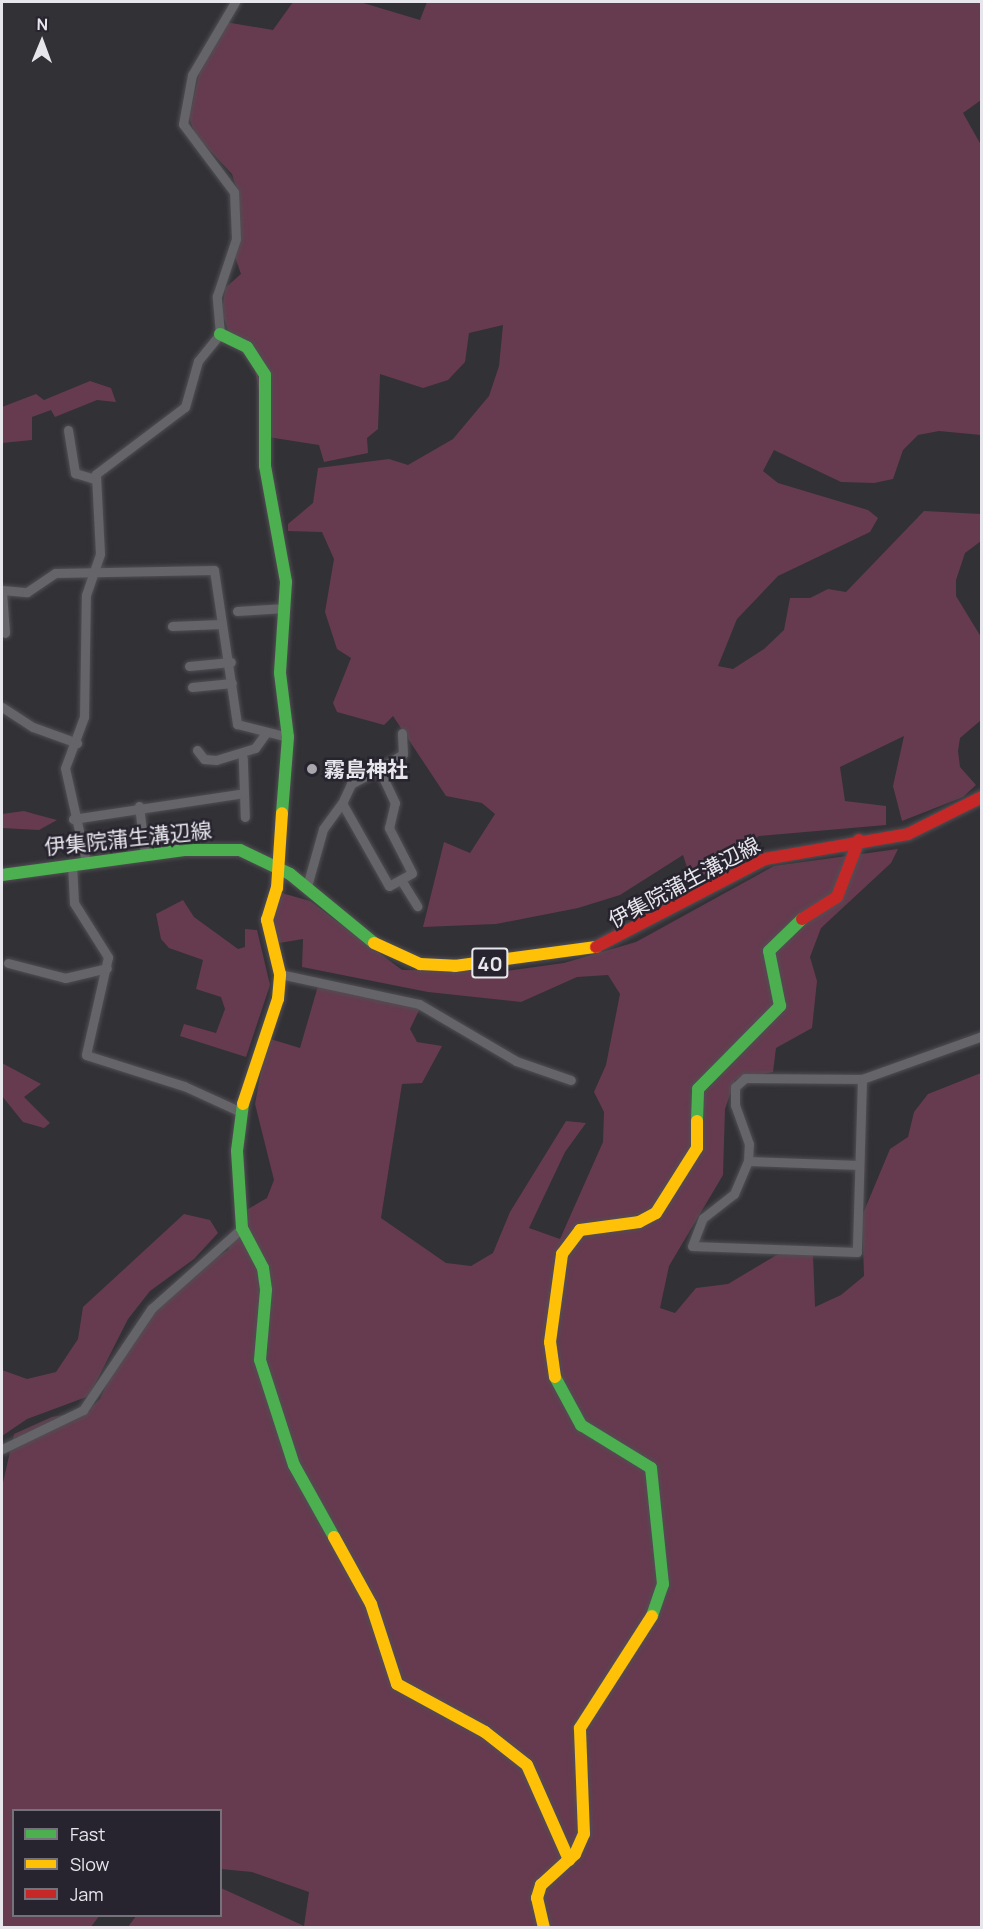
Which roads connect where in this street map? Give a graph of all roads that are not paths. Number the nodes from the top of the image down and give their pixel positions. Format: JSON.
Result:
{"nodes":[{"id":1,"x":235,"y":2,"type":"edge"},
{"id":2,"x":220,"y":334,"type":"junction"},
{"id":3,"x":68,"y":430,"type":"dead end"},
{"id":4,"x":95,"y":479,"type":"junction"},
{"id":5,"x":92,"y":576,"type":"junction"},
{"id":6,"x":2,"y":591,"type":"edge"},
{"id":7,"x":285,"y":608,"type":"junction"},
{"id":8,"x":237,"y":611,"type":"dead end"},
{"id":9,"x":221,"y":624,"type":"junction"},
{"id":10,"x":172,"y":626,"type":"dead end"},
{"id":11,"x":5,"y":633,"type":"dead end"},
{"id":12,"x":231,"y":662,"type":"junction"},
{"id":13,"x":189,"y":666,"type":"dead end"},
{"id":14,"x":232,"y":682,"type":"junction"},
{"id":15,"x":192,"y":687,"type":"dead end"},
{"id":16,"x":2,"y":707,"type":"edge"},
{"id":17,"x":266,"y":733,"type":"junction"},
{"id":18,"x":402,"y":733,"type":"dead end"},
{"id":19,"x":288,"y":737,"type":"junction"},
{"id":20,"x":77,"y":742,"type":"junction"},
{"id":21,"x":197,"y":750,"type":"dead end"},
{"id":22,"x":243,"y":758,"type":"dead end"},
{"id":23,"x":379,"y":769,"type":"junction"},
{"id":24,"x":244,"y":793,"type":"junction"},
{"id":25,"x":981,"y":797,"type":"edge"},
{"id":26,"x":342,"y":803,"type":"junction"},
{"id":27,"x":139,"y":806,"type":"junction"},
{"id":28,"x":244,"y":817,"type":"dead end"},
{"id":29,"x":73,"y":819,"type":"junction"},
{"id":30,"x":859,"y":840,"type":"junction"},
{"id":31,"x":145,"y":855,"type":"junction"},
{"id":32,"x":86,"y":862,"type":"junction"},
{"id":33,"x":72,"y":864,"type":"junction"},
{"id":34,"x":278,"y":867,"type":"junction"},
{"id":35,"x":2,"y":875,"type":"edge"},
{"id":36,"x":401,"y":879,"type":"junction"},
{"id":37,"x":307,"y":886,"type":"junction"},
{"id":38,"x":417,"y":906,"type":"dead end"},
{"id":39,"x":8,"y":963,"type":"dead end"},
{"id":40,"x":107,"y":968,"type":"junction"},
{"id":41,"x":280,"y":974,"type":"junction"},
{"id":42,"x":981,"y":1036,"type":"edge"},
{"id":43,"x":862,"y":1079,"type":"junction"},
{"id":44,"x":571,"y":1080,"type":"dead end"},
{"id":45,"x":241,"y":1113,"type":"junction"},
{"id":46,"x":748,"y":1161,"type":"junction"},
{"id":47,"x":859,"y":1165,"type":"junction"},
{"id":48,"x":242,"y":1228,"type":"junction"},
{"id":49,"x":2,"y":1449,"type":"edge"},
{"id":50,"x":569,"y":1860,"type":"junction"},
{"id":51,"x":544,"y":1928,"type":"edge"}],
"edges":[{"from":1,"to":2,"type":"street"},
{"from":2,"to":4,"type":"street"},
{"from":2,"to":7,"type":"street"},
{"from":3,"to":4,"type":"street"},
{"from":4,"to":5,"type":"street"},
{"from":5,"to":6,"type":"street"},
{"from":5,"to":9,"type":"street"},
{"from":5,"to":20,"type":"street"},
{"from":6,"to":11,"type":"street"},
{"from":7,"to":8,"type":"street"},
{"from":7,"to":19,"type":"street"},
{"from":9,"to":10,"type":"street"},
{"from":9,"to":12,"type":"street"},
{"from":12,"to":13,"type":"street"},
{"from":12,"to":14,"type":"street"},
{"from":14,"to":15,"type":"street"},
{"from":14,"to":17,"type":"street"},
{"from":16,"to":20,"type":"street"},
{"from":17,"to":19,"type":"street"},
{"from":17,"to":21,"type":"street"},
{"from":18,"to":23,"type":"street"},
{"from":19,"to":34,"type":"street"},
{"from":20,"to":29,"type":"street"},
{"from":22,"to":24,"type":"street"},
{"from":23,"to":26,"type":"street"},
{"from":23,"to":36,"type":"street"},
{"from":24,"to":27,"type":"street"},
{"from":24,"to":28,"type":"street"},
{"from":25,"to":30,"type":"street","name":"伊集院蒲生溝辺線","number":"40"},
{"from":26,"to":36,"type":"street"},
{"from":26,"to":37,"type":"street"},
{"from":27,"to":29,"type":"street"},
{"from":27,"to":31,"type":"street"},
{"from":29,"to":32,"type":"street"},
{"from":30,"to":37,"type":"street","name":"伊集院蒲生溝辺線","number":"40"},
{"from":30,"to":50,"type":"street"},
{"from":31,"to":32,"type":"street","name":"伊集院蒲生溝辺線","number":"40"},
{"from":31,"to":34,"type":"street","name":"伊集院蒲生溝辺線","number":"40"},
{"from":32,"to":33,"type":"street","name":"伊集院蒲生溝辺線","number":"40"},
{"from":33,"to":35,"type":"street","name":"伊集院蒲生溝辺線","number":"40"},
{"from":33,"to":40,"type":"street"},
{"from":34,"to":37,"type":"street","name":"伊集院蒲生溝辺線","number":"40"},
{"from":34,"to":41,"type":"street"},
{"from":36,"to":38,"type":"street"},
{"from":39,"to":40,"type":"street"},
{"from":40,"to":45,"type":"street"},
{"from":41,"to":44,"type":"street"},
{"from":41,"to":45,"type":"street"},
{"from":42,"to":43,"type":"street"},
{"from":43,"to":46,"type":"street"},
{"from":43,"to":47,"type":"street"},
{"from":45,"to":48,"type":"street"},
{"from":46,"to":47,"type":"street"},
{"from":46,"to":47,"type":"street"},
{"from":48,"to":49,"type":"street"},
{"from":48,"to":50,"type":"street"},
{"from":50,"to":51,"type":"street"}]}
